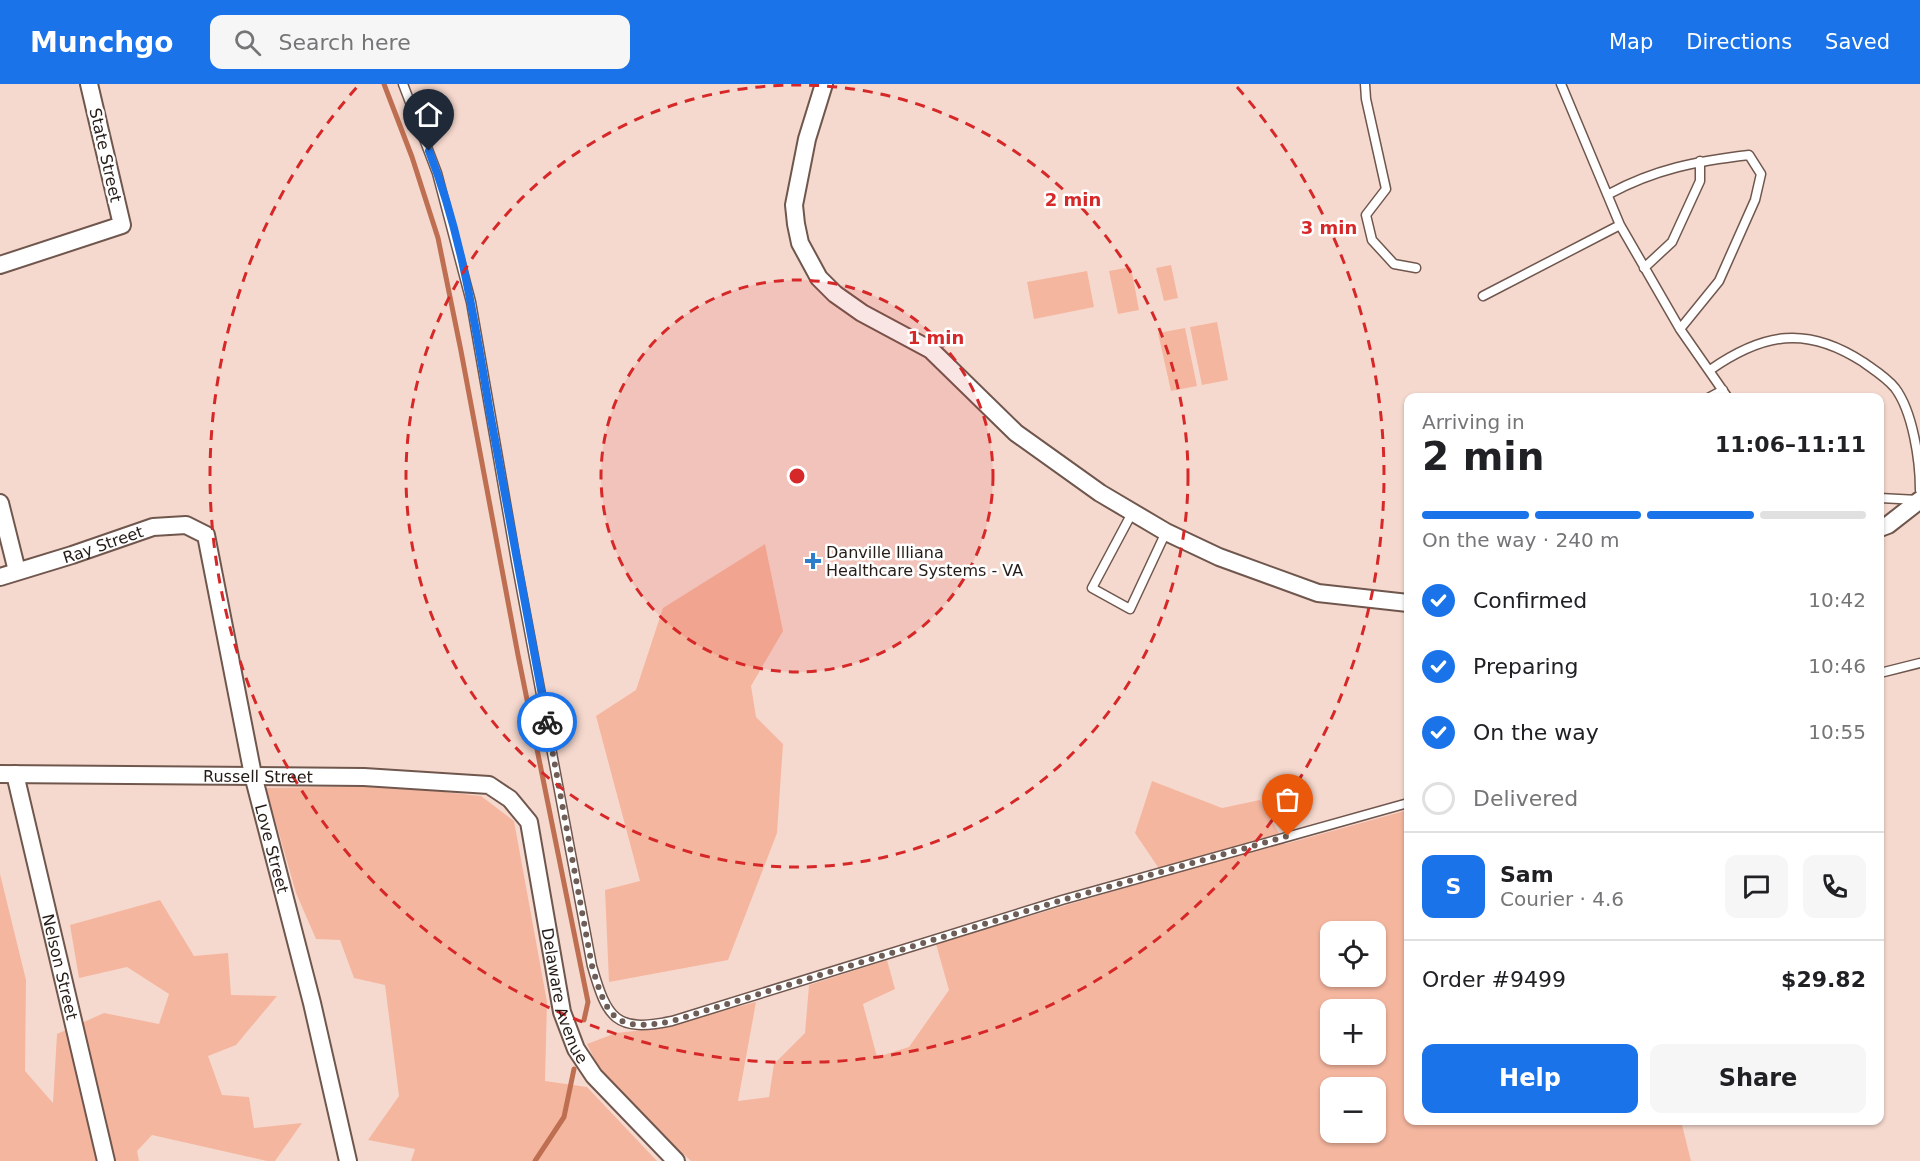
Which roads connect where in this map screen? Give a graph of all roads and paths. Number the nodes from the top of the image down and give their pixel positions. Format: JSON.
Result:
{"nodes":[{"id":1,"x":89,"y":84,"type":"edge"},
{"id":2,"x":403,"y":84,"type":"edge"},
{"id":3,"x":824,"y":84,"type":"edge"},
{"id":4,"x":1365,"y":84,"type":"edge"},
{"id":5,"x":1561,"y":84,"type":"edge"},
{"id":6,"x":1700,"y":161,"type":"junction"},
{"id":7,"x":1609,"y":194,"type":"junction"},
{"id":8,"x":1620,"y":225,"type":"junction"},
{"id":9,"x":0,"y":265,"type":"edge"},
{"id":10,"x":1644,"y":267,"type":"junction"},
{"id":11,"x":1416,"y":268,"type":"dead end"},
{"id":12,"x":1483,"y":296,"type":"dead end"},
{"id":13,"x":1680,"y":329,"type":"junction"},
{"id":14,"x":1710,"y":370,"type":"junction"},
{"id":15,"x":1725,"y":393,"type":"edge"},
{"id":16,"x":1920,"y":490,"type":"edge"},
{"id":17,"x":1884,"y":498,"type":"edge"},
{"id":18,"x":1920,"y":500,"type":"edge"},
{"id":19,"x":0,"y":503,"type":"edge"},
{"id":20,"x":1132,"y":513,"type":"junction"},
{"id":21,"x":1884,"y":526,"type":"edge"},
{"id":22,"x":1166,"y":532,"type":"junction"},
{"id":23,"x":206,"y":535,"type":"joint"},
{"id":24,"x":17,"y":571,"type":"junction"},
{"id":25,"x":0,"y":577,"type":"edge"},
{"id":26,"x":1404,"y":603,"type":"edge"},
{"id":27,"x":1920,"y":663,"type":"edge"},
{"id":28,"x":1884,"y":673,"type":"edge"},
{"id":29,"x":7,"y":774,"type":"edge"},
{"id":30,"x":253,"y":775,"type":"junction"},
{"id":31,"x":510,"y":799,"type":"joint"},
{"id":32,"x":1404,"y":804,"type":"edge"},
{"id":33,"x":344,"y":1160,"type":"edge"},
{"id":34,"x":106,"y":1161,"type":"edge"},
{"id":35,"x":676,"y":1161,"type":"edge"}],
"edges":[{"from":1,"to":9,"type":"street","name":"State Street"},
{"from":2,"to":32,"type":"lane"},
{"from":3,"to":20,"type":"street"},
{"from":4,"to":11,"type":"lane"},
{"from":5,"to":7,"type":"lane"},
{"from":6,"to":7,"type":"lane"},
{"from":6,"to":10,"type":"lane"},
{"from":6,"to":13,"type":"lane"},
{"from":7,"to":8,"type":"lane"},
{"from":8,"to":10,"type":"lane"},
{"from":8,"to":12,"type":"lane"},
{"from":10,"to":13,"type":"lane"},
{"from":13,"to":14,"type":"lane"},
{"from":14,"to":15,"type":"lane"},
{"from":14,"to":16,"type":"lane"},
{"from":17,"to":18,"type":"lane"},
{"from":18,"to":21,"type":"street"},
{"from":19,"to":24,"type":"street"},
{"from":20,"to":22,"type":"street"},
{"from":20,"to":22,"type":"lane"},
{"from":22,"to":26,"type":"street"},
{"from":23,"to":24,"type":"street","name":"Ray Street"},
{"from":23,"to":30,"type":"street","name":"Love Street"},
{"from":24,"to":25,"type":"street","name":"Ray Street"},
{"from":27,"to":28,"type":"lane"},
{"from":29,"to":30,"type":"street","name":"Russell Street"},
{"from":29,"to":34,"type":"street","name":"Nelson Street"},
{"from":30,"to":31,"type":"street","name":"Russell Street"},
{"from":30,"to":33,"type":"street","name":"Love Street"},
{"from":31,"to":35,"type":"street","name":"Delaware Avenue"}]}
